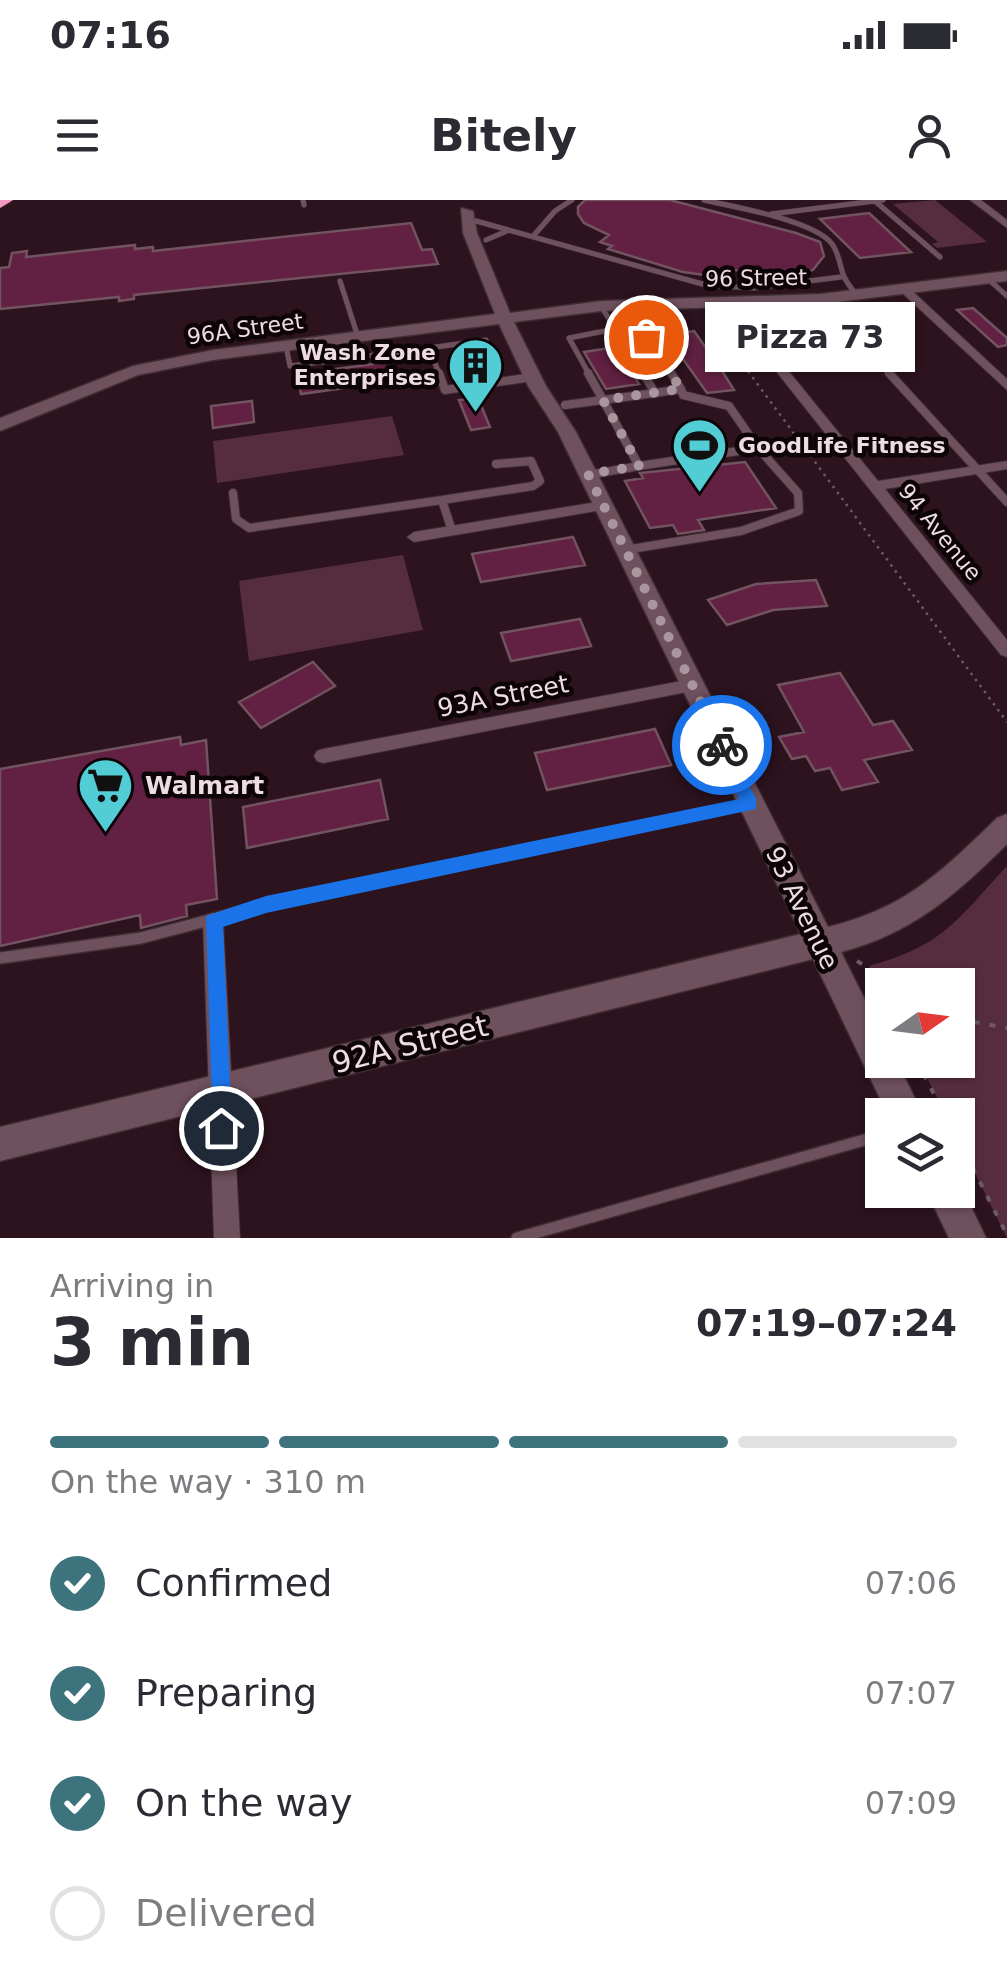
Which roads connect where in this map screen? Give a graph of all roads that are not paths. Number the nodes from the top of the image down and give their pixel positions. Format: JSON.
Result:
{"nodes":[{"id":1,"x":572,"y":200,"type":"edge"},
{"id":2,"x":704,"y":200,"type":"edge"},
{"id":3,"x":975,"y":200,"type":"edge"},
{"id":4,"x":880,"y":201,"type":"edge"},
{"id":5,"x":468,"y":210,"type":"edge"},
{"id":6,"x":763,"y":215,"type":"junction"},
{"id":7,"x":1007,"y":224,"type":"edge"},
{"id":8,"x":509,"y":231,"type":"junction"},
{"id":9,"x":535,"y":234,"type":"junction"},
{"id":10,"x":486,"y":240,"type":"junction"},
{"id":11,"x":940,"y":257,"type":"dead end"},
{"id":12,"x":1007,"y":276,"type":"edge"},
{"id":13,"x":840,"y":277,"type":"junction"},
{"id":14,"x":986,"y":278,"type":"junction"},
{"id":15,"x":340,"y":281,"type":"dead end"},
{"id":16,"x":904,"y":289,"type":"junction"},
{"id":17,"x":858,"y":294,"type":"junction"},
{"id":18,"x":1007,"y":296,"type":"edge"},
{"id":19,"x":821,"y":298,"type":"junction"},
{"id":20,"x":726,"y":302,"type":"junction"},
{"id":21,"x":601,"y":306,"type":"junction"},
{"id":22,"x":514,"y":317,"type":"junction"},
{"id":23,"x":617,"y":332,"type":"junction"},
{"id":24,"x":358,"y":337,"type":"junction"},
{"id":25,"x":402,"y":340,"type":"junction"},
{"id":26,"x":486,"y":340,"type":"dead end"},
{"id":27,"x":286,"y":346,"type":"junction"},
{"id":28,"x":428,"y":348,"type":"junction"},
{"id":29,"x":532,"y":377,"type":"junction"},
{"id":30,"x":1007,"y":386,"type":"edge"},
{"id":31,"x":681,"y":389,"type":"junction"},
{"id":32,"x":654,"y":393,"type":"junction"},
{"id":33,"x":603,"y":400,"type":"junction"},
{"id":34,"x":565,"y":405,"type":"junction"},
{"id":35,"x":0,"y":425,"type":"edge"},
{"id":36,"x":567,"y":432,"type":"junction"},
{"id":37,"x":758,"y":448,"type":"junction"},
{"id":38,"x":496,"y":464,"type":"dead end"},
{"id":39,"x":1007,"y":464,"type":"edge"},
{"id":40,"x":639,"y":466,"type":"junction"},
{"id":41,"x":977,"y":469,"type":"junction"},
{"id":42,"x":588,"y":474,"type":"junction"},
{"id":43,"x":875,"y":486,"type":"junction"},
{"id":44,"x":233,"y":494,"type":"dead end"},
{"id":45,"x":442,"y":500,"type":"junction"},
{"id":46,"x":1007,"y":502,"type":"edge"},
{"id":47,"x":603,"y":506,"type":"junction"},
{"id":48,"x":452,"y":531,"type":"junction"},
{"id":49,"x":414,"y":537,"type":"dead end"},
{"id":50,"x":625,"y":550,"type":"junction"},
{"id":51,"x":1007,"y":651,"type":"edge"},
{"id":52,"x":692,"y":685,"type":"junction"},
{"id":53,"x":323,"y":756,"type":"dead end"},
{"id":54,"x":750,"y":804,"type":"junction"},
{"id":55,"x":1007,"y":826,"type":"edge"},
{"id":56,"x":213,"y":922,"type":"junction"},
{"id":57,"x":821,"y":944,"type":"junction"},
{"id":58,"x":0,"y":958,"type":"edge"},
{"id":59,"x":219,"y":1090,"type":"junction"},
{"id":60,"x":898,"y":1098,"type":"edge"},
{"id":61,"x":865,"y":1140,"type":"edge"},
{"id":62,"x":0,"y":1144,"type":"edge"},
{"id":63,"x":953,"y":1208,"type":"edge"},
{"id":64,"x":227,"y":1238,"type":"edge"},
{"id":65,"x":517,"y":1238,"type":"edge"},
{"id":66,"x":968,"y":1238,"type":"edge"}],
"edges":[{"from":1,"to":9,"type":"lane"},
{"from":2,"to":6,"type":"lane"},
{"from":3,"to":7,"type":"street"},
{"from":4,"to":6,"type":"lane"},
{"from":4,"to":11,"type":"lane"},
{"from":5,"to":8,"type":"lane"},
{"from":5,"to":10,"type":"street","name":"93 Avenue"},
{"from":5,"to":22,"type":"street","name":"93 Avenue"},
{"from":6,"to":13,"type":"lane"},
{"from":8,"to":9,"type":"lane"},
{"from":8,"to":10,"type":"lane"},
{"from":9,"to":13,"type":"lane"},
{"from":10,"to":22,"type":"street","name":"93 Avenue"},
{"from":12,"to":14,"type":"street","name":"96 Street"},
{"from":13,"to":17,"type":"lane"},
{"from":14,"to":16,"type":"street","name":"96 Street"},
{"from":14,"to":18,"type":"lane"},
{"from":15,"to":24,"type":"lane"},
{"from":16,"to":17,"type":"street","name":"96 Street"},
{"from":16,"to":30,"type":"street"},
{"from":17,"to":19,"type":"street","name":"96 Street"},
{"from":19,"to":20,"type":"street","name":"96 Street"},
{"from":19,"to":41,"type":"lane"},
{"from":20,"to":21,"type":"street","name":"96 Street"},
{"from":20,"to":43,"type":"street","name":"94 Avenue"},
{"from":21,"to":22,"type":"street","name":"96 Street"},
{"from":21,"to":23,"type":"lane"},
{"from":22,"to":25,"type":"street","name":"96A Street"},
{"from":22,"to":29,"type":"street","name":"93 Avenue"},
{"from":22,"to":34,"type":"street","name":"93 Avenue"},
{"from":23,"to":31,"type":"lane"},
{"from":23,"to":32,"type":"lane"},
{"from":23,"to":33,"type":"lane"},
{"from":24,"to":25,"type":"street","name":"96A Street"},
{"from":24,"to":27,"type":"street","name":"96A Street"},
{"from":25,"to":27,"type":"lane"},
{"from":25,"to":28,"type":"lane"},
{"from":26,"to":28,"type":"lane"},
{"from":27,"to":35,"type":"street","name":"96A Street"},
{"from":28,"to":29,"type":"lane"},
{"from":29,"to":36,"type":"street","name":"93 Avenue"},
{"from":31,"to":32,"type":"lane"},
{"from":31,"to":37,"type":"lane"},
{"from":32,"to":33,"type":"lane"},
{"from":33,"to":34,"type":"lane"},
{"from":33,"to":40,"type":"lane"},
{"from":34,"to":36,"type":"street","name":"93 Avenue"},
{"from":36,"to":42,"type":"street","name":"93 Avenue"},
{"from":37,"to":40,"type":"lane"},
{"from":37,"to":50,"type":"lane"},
{"from":38,"to":45,"type":"lane"},
{"from":39,"to":41,"type":"street"},
{"from":40,"to":42,"type":"lane"},
{"from":41,"to":43,"type":"street"},
{"from":41,"to":46,"type":"lane"},
{"from":42,"to":47,"type":"street","name":"93 Avenue"},
{"from":43,"to":51,"type":"street","name":"94 Avenue"},
{"from":44,"to":45,"type":"lane"},
{"from":45,"to":48,"type":"lane"},
{"from":47,"to":48,"type":"street"},
{"from":47,"to":50,"type":"street","name":"93 Avenue"},
{"from":48,"to":49,"type":"street"},
{"from":50,"to":52,"type":"street","name":"93 Avenue"},
{"from":52,"to":53,"type":"street","name":"93A Street"},
{"from":52,"to":54,"type":"street","name":"93 Avenue"},
{"from":54,"to":56,"type":"lane"},
{"from":54,"to":57,"type":"street","name":"93 Avenue"},
{"from":55,"to":57,"type":"street","name":"92A Street"},
{"from":56,"to":58,"type":"lane"},
{"from":56,"to":59,"type":"street"},
{"from":57,"to":59,"type":"street","name":"92A Street"},
{"from":57,"to":60,"type":"street","name":"93 Avenue"},
{"from":59,"to":62,"type":"street","name":"92A Street"},
{"from":59,"to":64,"type":"street"},
{"from":61,"to":65,"type":"lane"},
{"from":63,"to":66,"type":"street"}]}
